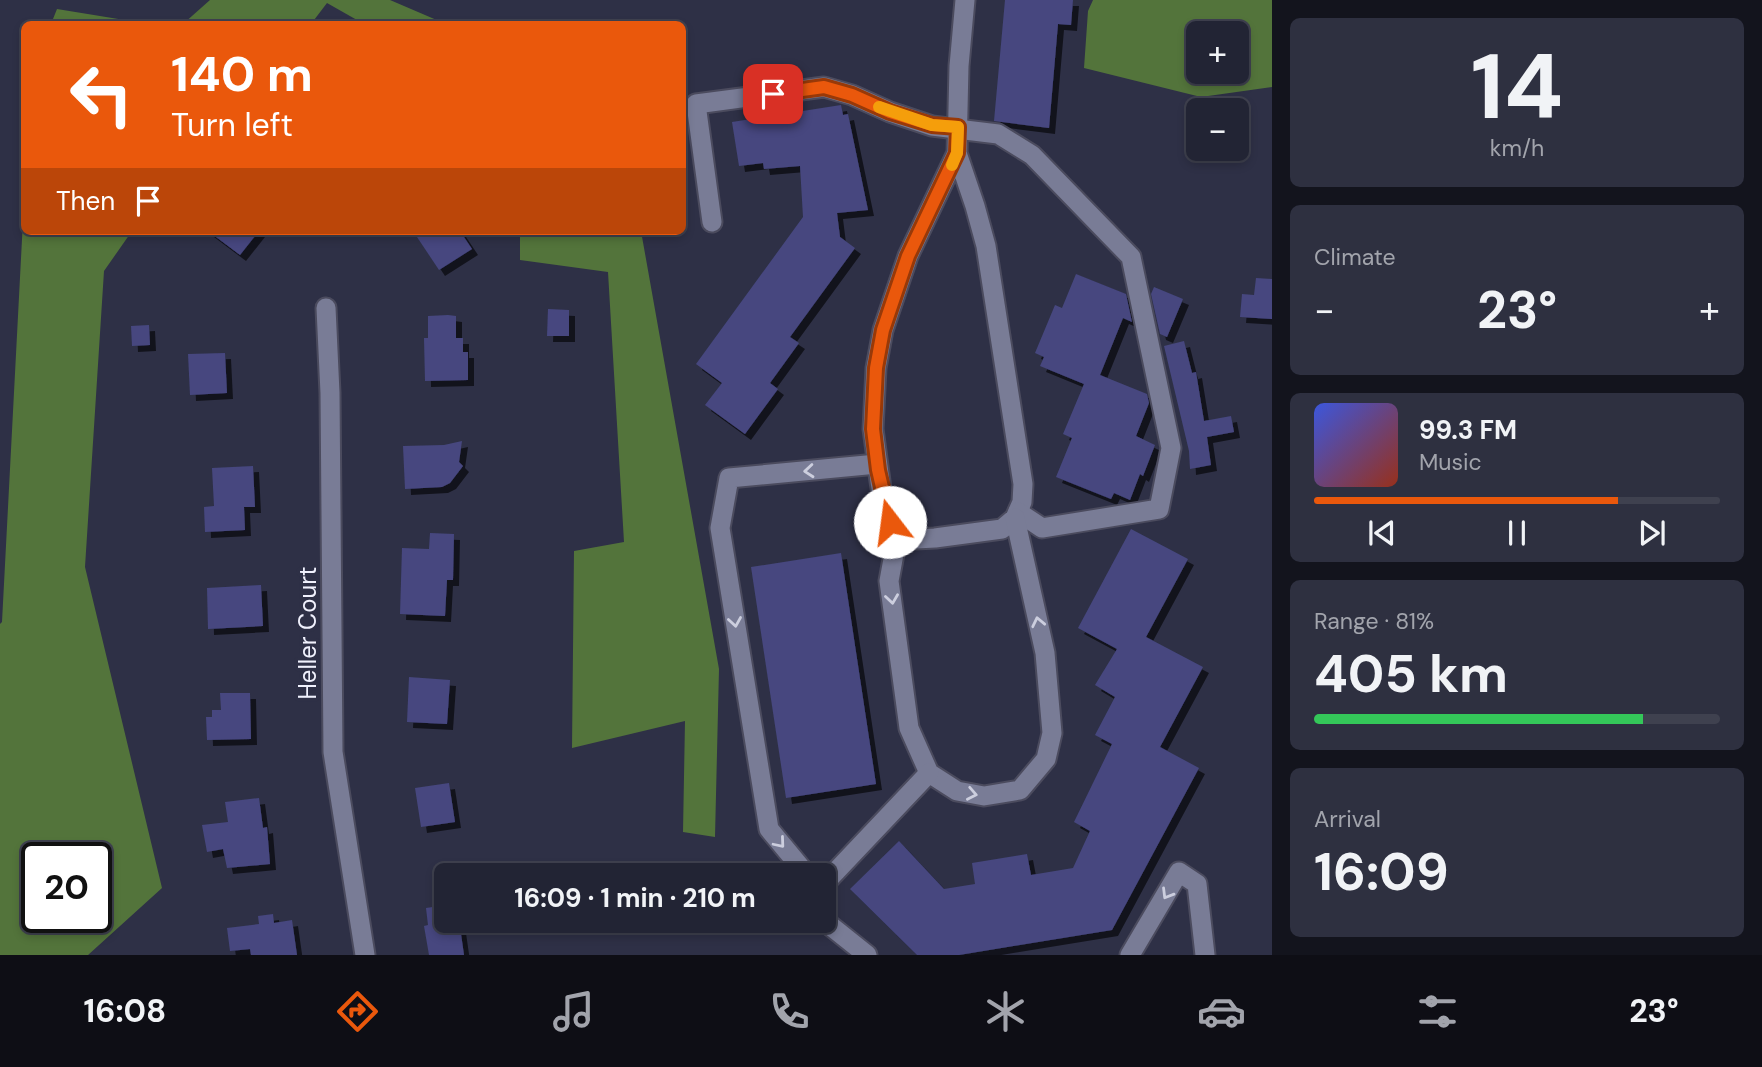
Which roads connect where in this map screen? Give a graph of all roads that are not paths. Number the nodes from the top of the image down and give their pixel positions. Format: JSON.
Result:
{"nodes":[{"id":1,"x":965,"y":0,"type":"edge"},
{"id":2,"x":958,"y":127,"type":"junction"},
{"id":3,"x":957,"y":153,"type":"junction"},
{"id":4,"x":712,"y":222,"type":"dead end"},
{"id":5,"x":326,"y":308,"type":"dead end"},
{"id":6,"x":877,"y":464,"type":"junction"},
{"id":7,"x":1016,"y":515,"type":"junction"},
{"id":8,"x":898,"y":532,"type":"junction"},
{"id":9,"x":929,"y":773,"type":"junction"},
{"id":10,"x":797,"y":863,"type":"edge"},
{"id":11,"x":836,"y":871,"type":"edge"},
{"id":12,"x":836,"y":930,"type":"edge"},
{"id":13,"x":365,"y":955,"type":"edge"},
{"id":14,"x":867,"y":955,"type":"edge"},
{"id":15,"x":1130,"y":955,"type":"edge"},
{"id":16,"x":1205,"y":955,"type":"edge"}],
"edges":[{"from":1,"to":2,"type":"street"},
{"from":2,"to":3,"type":"street"},
{"from":2,"to":4,"type":"street"},
{"from":2,"to":7,"type":"street"},
{"from":3,"to":6,"type":"street"},
{"from":3,"to":7,"type":"street"},
{"from":5,"to":13,"type":"street","name":"Heller Court"},
{"from":6,"to":8,"type":"street"},
{"from":6,"to":10,"type":"street","one_way":true},
{"from":7,"to":8,"type":"street"},
{"from":9,"to":7,"type":"street","one_way":true},
{"from":8,"to":9,"type":"street","one_way":true},
{"from":9,"to":11,"type":"street"},
{"from":12,"to":14,"type":"street"},
{"from":16,"to":15,"type":"street","one_way":true}]}
